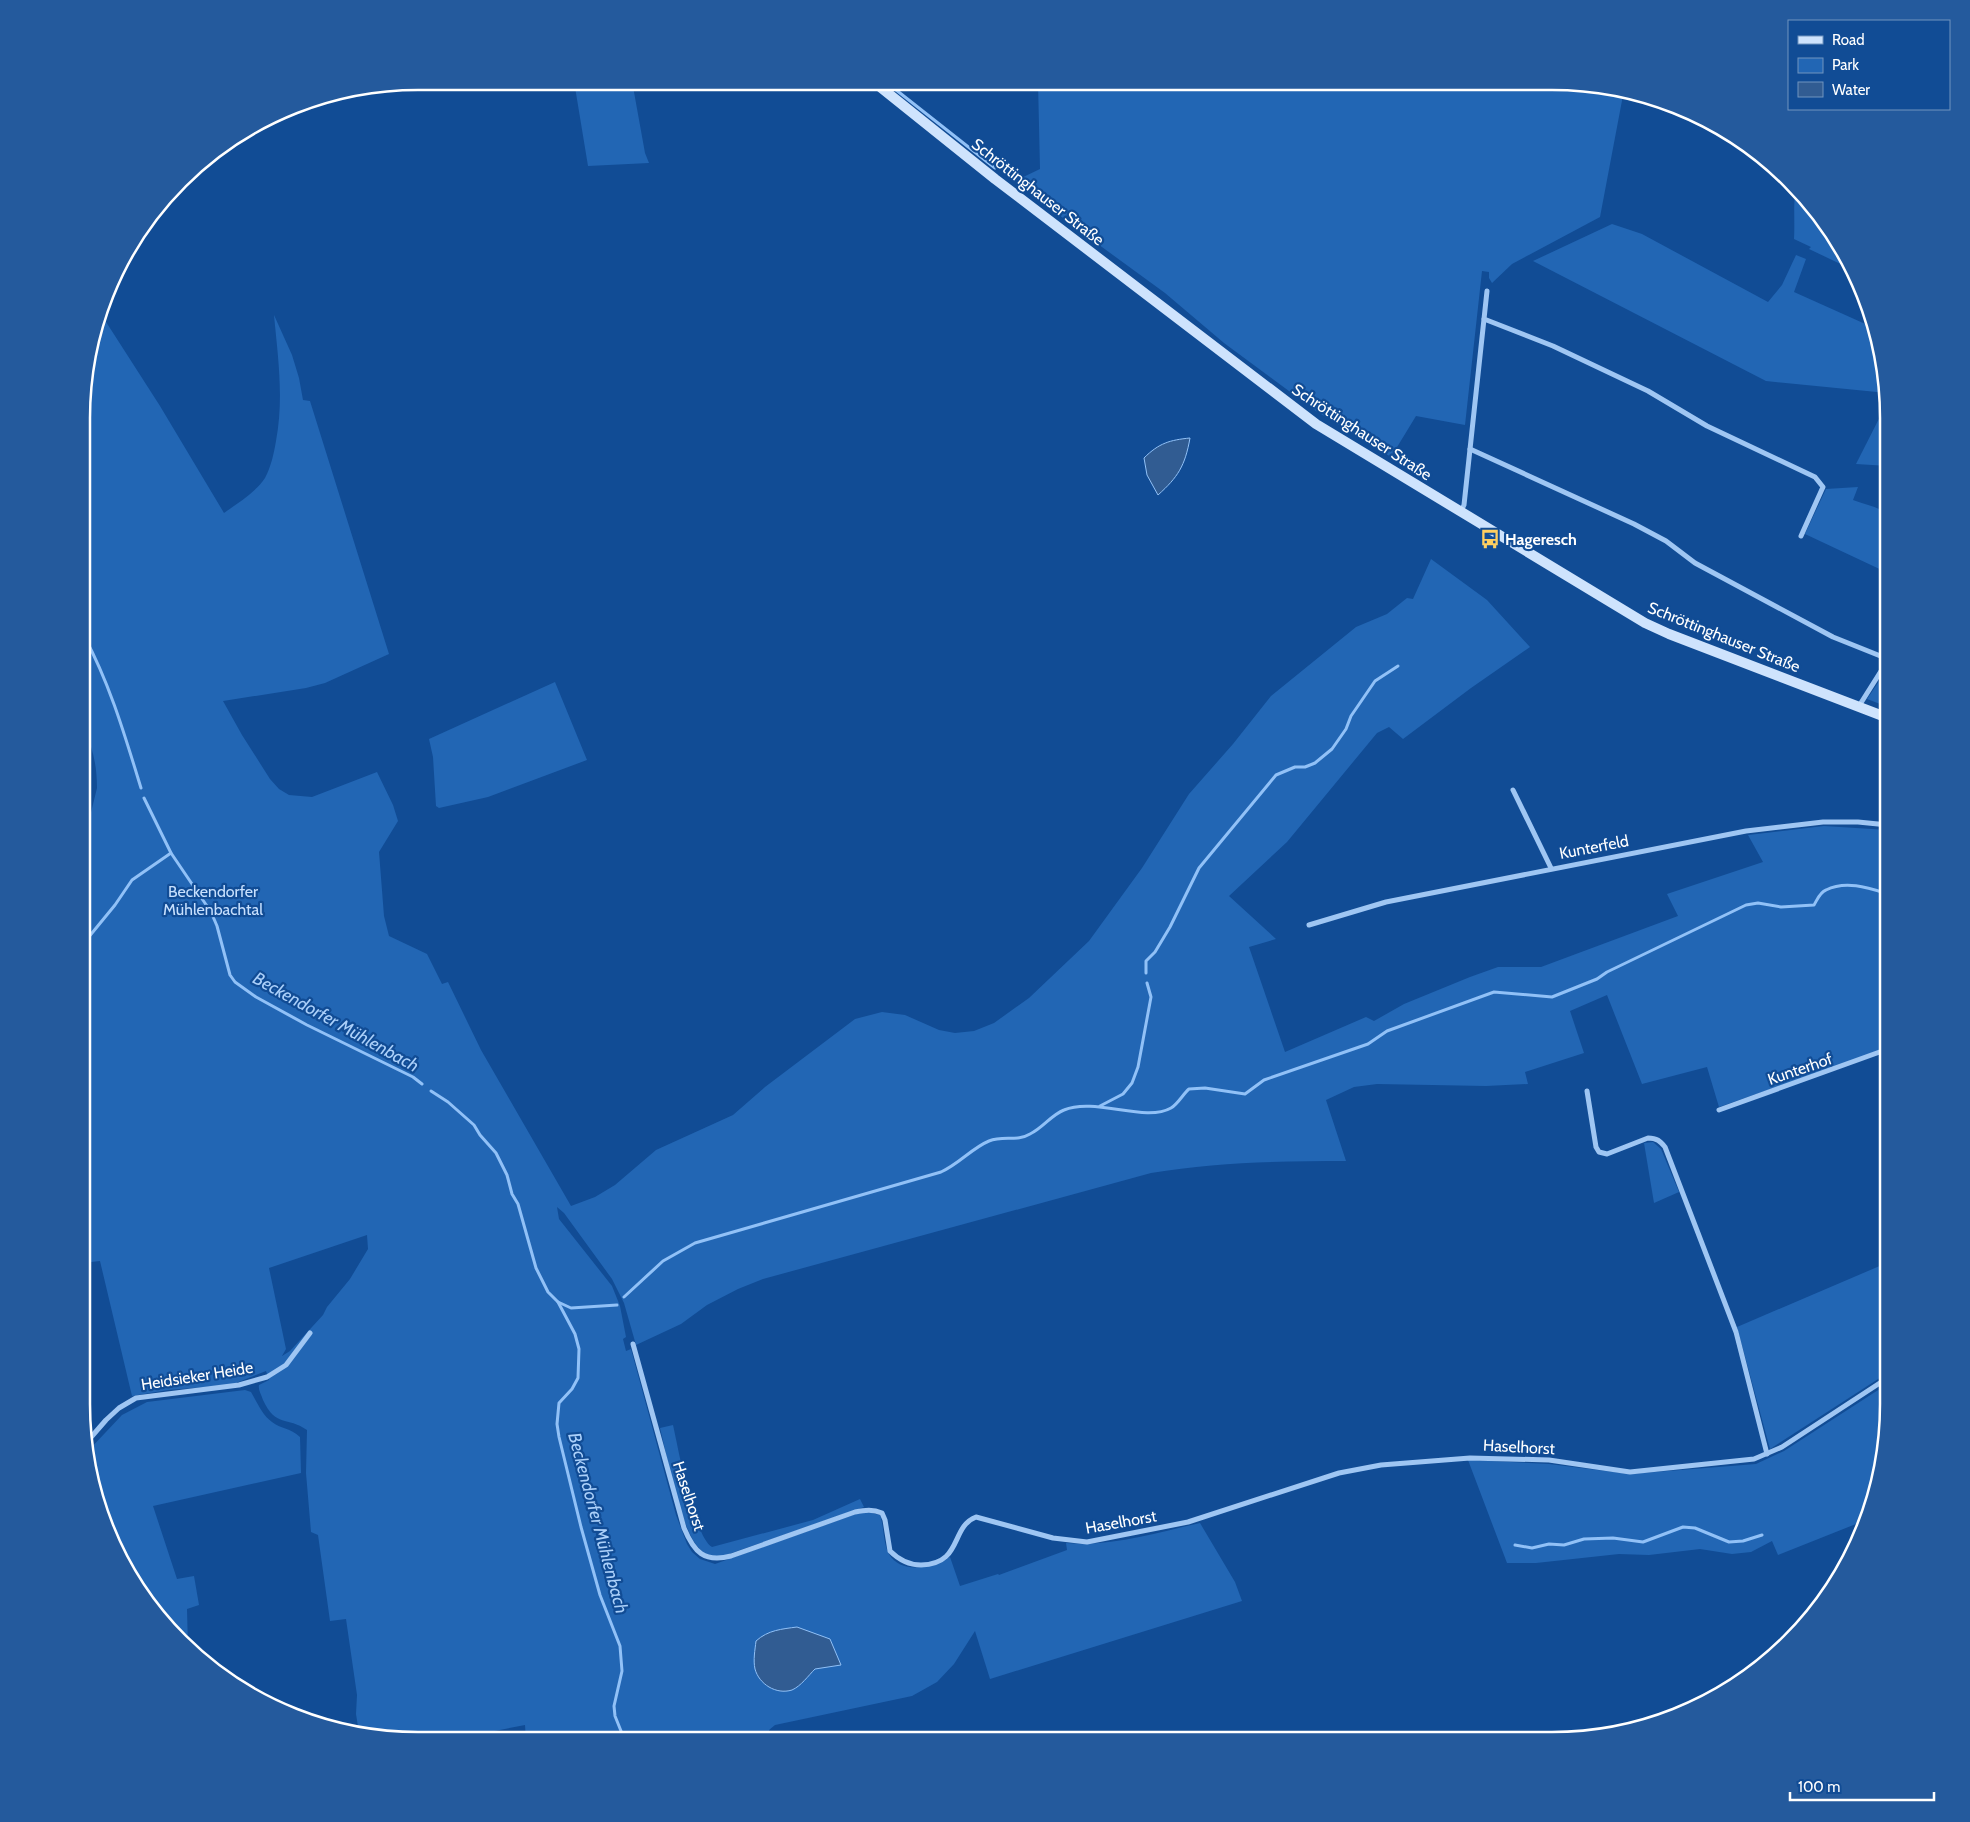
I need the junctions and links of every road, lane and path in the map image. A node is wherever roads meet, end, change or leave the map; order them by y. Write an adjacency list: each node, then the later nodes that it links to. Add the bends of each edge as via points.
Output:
1 (884, 90): 5 (main road, Schröttinghauser Straße, via 1316,424)
2 (1487, 290): 3 (street)
3 (1484, 319): 4 (street); 6 (street, via 1648,390 1706,426 1815,477 1823,487)
4 (1470, 449): 5 (street); 7 (street, via 1634,524 1666,541 1695,563 1828,634)
5 (1461, 512): 9 (main road, Schröttinghauser Straße, via 1645,623)
6 (1801, 536)
7 (1880, 656)
8 (1880, 672): 9 (street)
9 (1859, 707): 10 (main road, Schröttinghauser Straße)
10 (1880, 715)
11 (1513, 790): 13 (street)
12 (1880, 824): 13 (street, Kunterfeld, via 1823,822 1746,831)
13 (1551, 868): 14 (street, Kunterfeld, via 1386,902)
14 (1308, 925)
15 (1880, 1053): 17 (street, Kunterhof)
16 (1587, 1091): 22 (street, via 1599,1152 1607,1154 1648,1138 1660,1141 1665,1147 1736,1332)
17 (1719, 1110)
18 (310, 1333): 21 (street, Heidsieker Heide, via 286,1366 268,1377 239,1385 136,1398 113,1414)
19 (634, 1344): 22 (street, Haselhorst, via 684,1528 698,1552 713,1559 731,1556 866,1510 882,1513 888,1545 896,1557 906,1563 929,1565 947,1557 964,1527 976,1517 1053,1538 1087,1542 1188,1522 1339,1473 1381,1465 1470,1458 1549,1460 1630,1472 1754,1459)
20 (1880, 1383): 22 (street, Haselhorst)
21 (92, 1436)
22 (1768, 1454)

